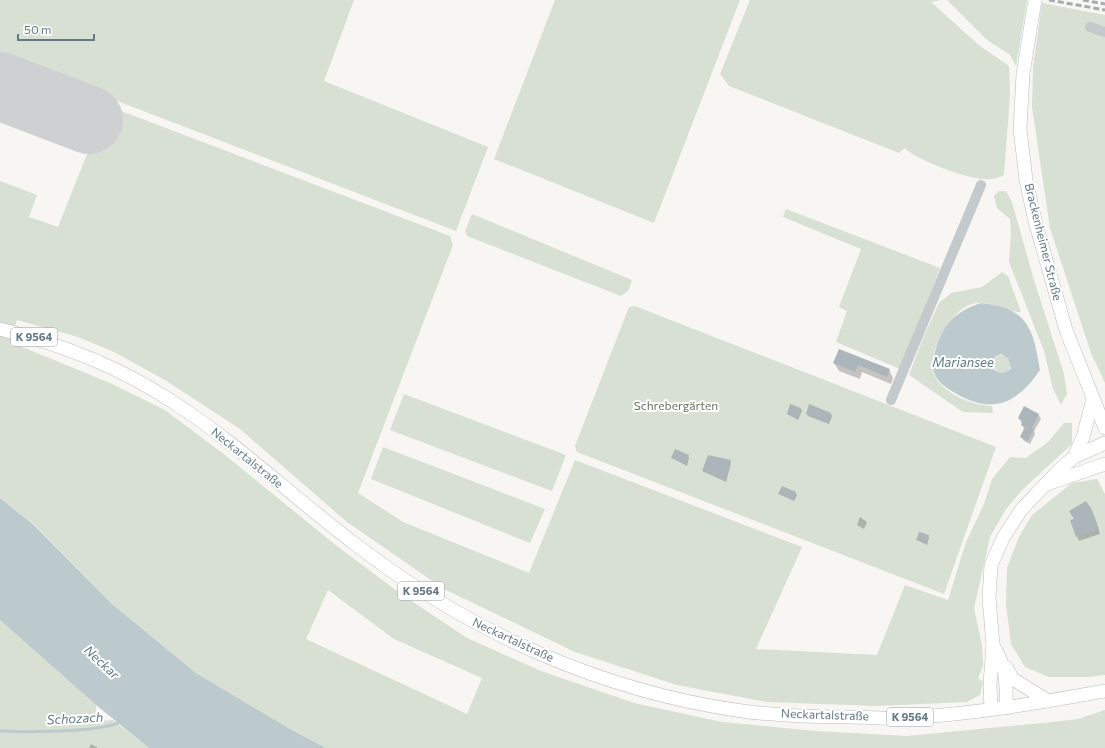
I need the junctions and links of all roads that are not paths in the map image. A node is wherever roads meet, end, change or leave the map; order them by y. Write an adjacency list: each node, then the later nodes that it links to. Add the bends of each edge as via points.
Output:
1 (1035, 0): 6 (main road, Brackenheimer Straße, via 1024,74 1020,129 1026,180 1066,330)
2 (1090, 27): 3 (lane)
3 (1105, 32)
4 (981, 185): 7 (lane)
5 (0, 328): 18 (main road, Neckartalstraße / K 9564, via 43,340 102,363 172,402 232,444 353,543 416,588 491,631 573,668 662,695 744,711 828,717 905,718)
6 (1093, 399): 8 (main road, Brackenheimer Straße); 10 (main road, via 1083,437)
7 (891, 400)
8 (1105, 428)
9 (1105, 443): 10 (main road)
10 (1074, 457): 12 (main road)
11 (1105, 464): 12 (main road)
12 (1045, 485): 13 (main road, via 1029,500 1010,525 991,565 989,598)
13 (993, 644): 14 (main road); 18 (main road)
14 (1001, 658): 16 (main road, via 1013,679); 17 (main road, via 1007,683)
15 (1105, 691): 16 (main road, Neckartalstraße / K 9564)
16 (1048, 701): 17 (main road, Neckartalstraße / K 9564)
17 (1006, 708): 18 (main road, Neckartalstraße / K 9564)
18 (991, 709)

